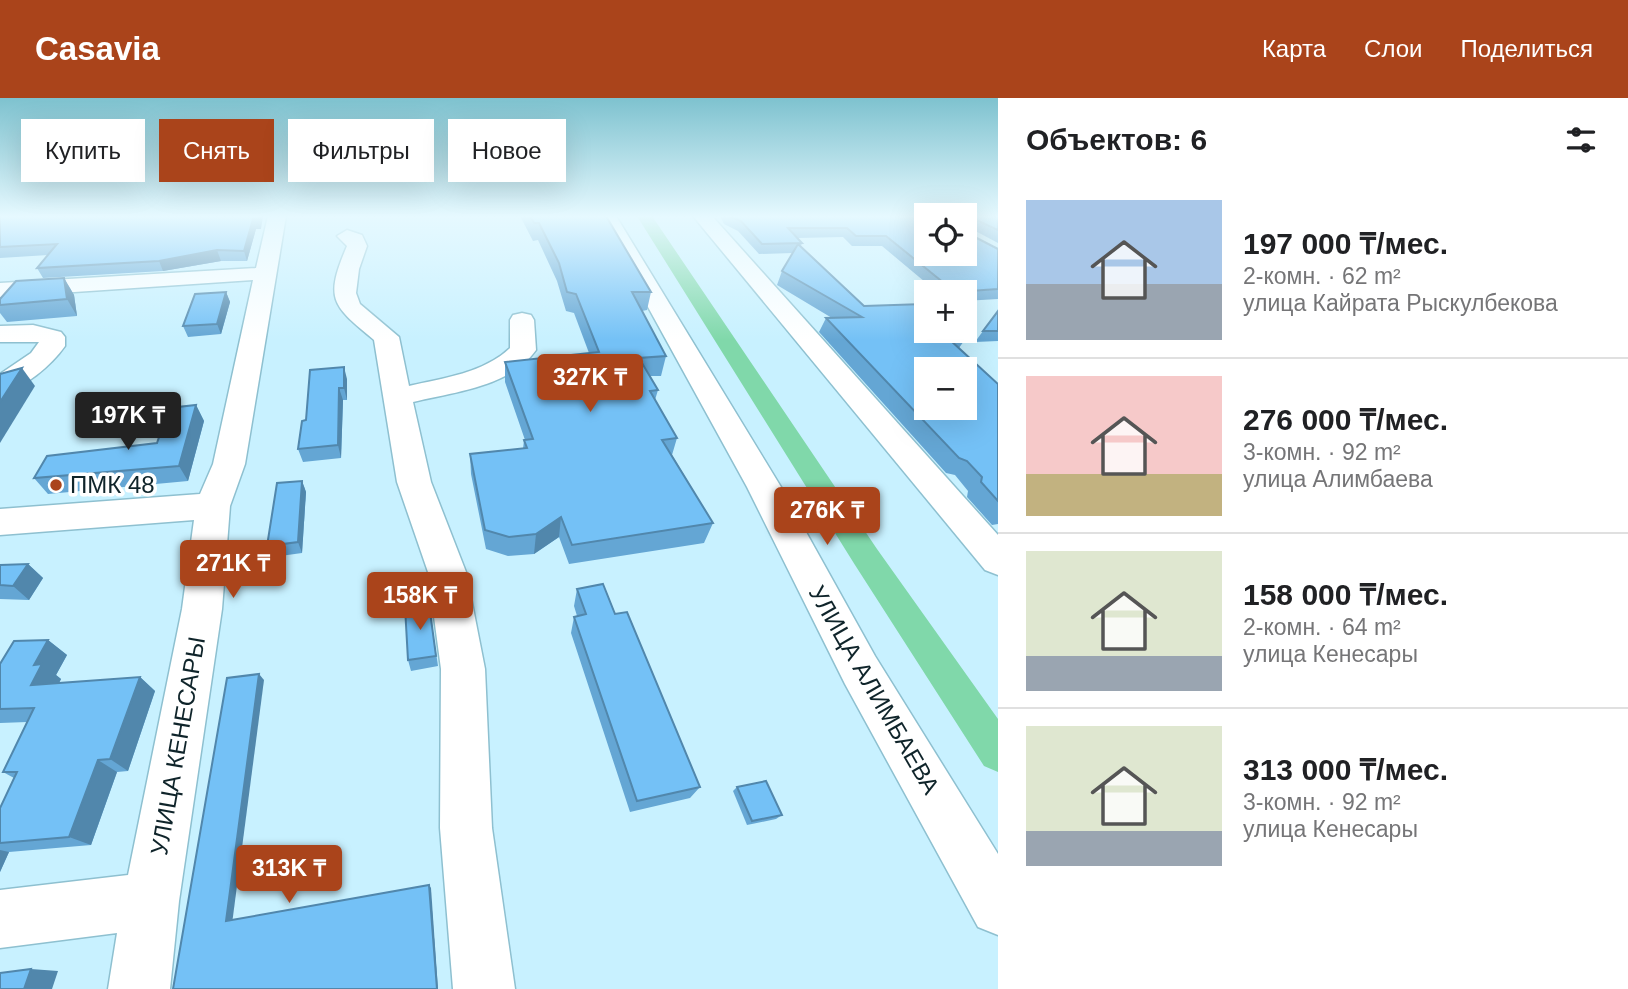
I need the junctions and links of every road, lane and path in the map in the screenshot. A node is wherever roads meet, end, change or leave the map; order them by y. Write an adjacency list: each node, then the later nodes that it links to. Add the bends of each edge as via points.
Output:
1 (268, 258): 5 (street, УЛИЦА КЕНЕСАРЫ)
2 (352, 258): 10 (street, via 345,293 349,307 386,337)
3 (631, 258): 15 (street, УЛИЦА АЛИМБАЕВА, via 765,487 860,670)
4 (738, 258): 13 (street)
5 (265, 275): 6 (street); 11 (street, УЛИЦА КЕНЕСАРЫ, via 229,464)
6 (0, 290)
7 (522, 320): 10 (street, via 523,350 506,368)
8 (0, 334): 9 (street, via 33,332 52,337 52,346)
9 (0, 386)
10 (397, 397): 18 (street, via 414,482 447,572 463,669 466,828)
11 (213, 506): 12 (street); 14 (street, УЛИЦА КЕНЕСАРЫ, via 202,610)
12 (0, 522)
13 (998, 559)
14 (151, 901): 16 (street); 17 (street, УЛИЦА КЕНЕСАРЫ)
15 (998, 907)
16 (0, 919)
17 (139, 989)
18 (484, 989)

